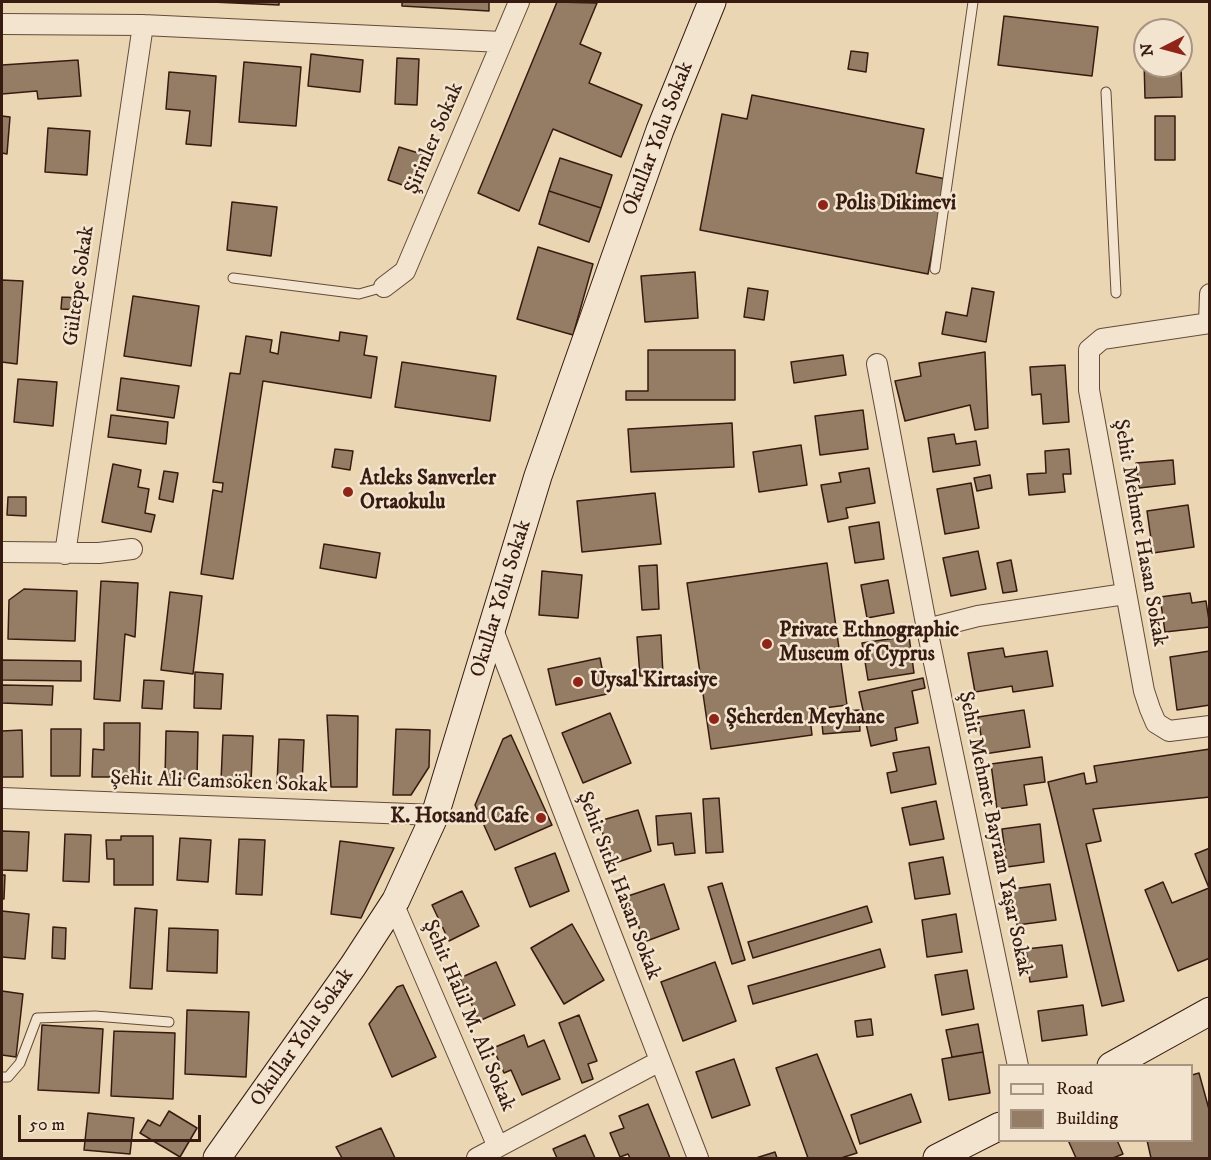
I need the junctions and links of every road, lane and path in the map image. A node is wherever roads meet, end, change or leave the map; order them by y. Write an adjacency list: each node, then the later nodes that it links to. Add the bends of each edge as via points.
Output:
1 (519, 2): 6 (street, Şirinler Sokak)
2 (712, 2): 20 (street, Okullar Yolu Sokak, via 660,130 594,315 538,476)
3 (973, 2): 8 (lane)
4 (2, 24): 5 (street)
5 (143, 25): 6 (street); 17 (street, Gültepe Sokak)
6 (502, 42): 10 (street, Şirinler Sokak, via 405,271)
7 (1106, 92): 11 (lane)
8 (935, 269)
9 (233, 278): 10 (lane, via 359,294)
10 (384, 287)
11 (1116, 293)
12 (1209, 294): 13 (street)
13 (1209, 323): 18 (street, Şehit Mehmet Hasan Sokak, via 1102,339 1089,350 1089,390)
14 (878, 364): 19 (street, Şehit Mehmet Bayram Yaşar Sokak)
15 (132, 549): 17 (street)
16 (2, 552): 17 (street)
17 (65, 554)
18 (1125, 594): 19 (street, via 978,616); 21 (street, Şehit Mehmet Hasan Sokak, via 1144,691 1156,723 1169,731)
19 (927, 629): 28 (street, Şehit Mehmet Bayram Yaşar Sokak)
20 (493, 630): 23 (street, Okullar Yolu Sokak); 27 (street, Şehit Sıtkı Hasan Sokak)
21 (1209, 726)
22 (2, 798): 23 (street, Şehit Ali Camsöken Sokak)
23 (435, 815): 24 (street, Okullar Yolu Sokak)
24 (393, 903): 32 (street, Şehit Halil M. Ali Sokak); 33 (street, Okullar Yolu Sokak)
25 (1209, 1011): 29 (street)
26 (169, 1022): 30 (lane, via 95,1016 37,1018 20,1063 8,1077)
27 (660, 1061): 32 (street); 35 (street, Şehit Sıtkı Hasan Sokak)
28 (1018, 1064)
29 (1113, 1064)
30 (2, 1077)
31 (998, 1127): 36 (street)
32 (498, 1147): 34 (street)
33 (217, 1158)
34 (477, 1158)
35 (698, 1158)
36 (937, 1158)

